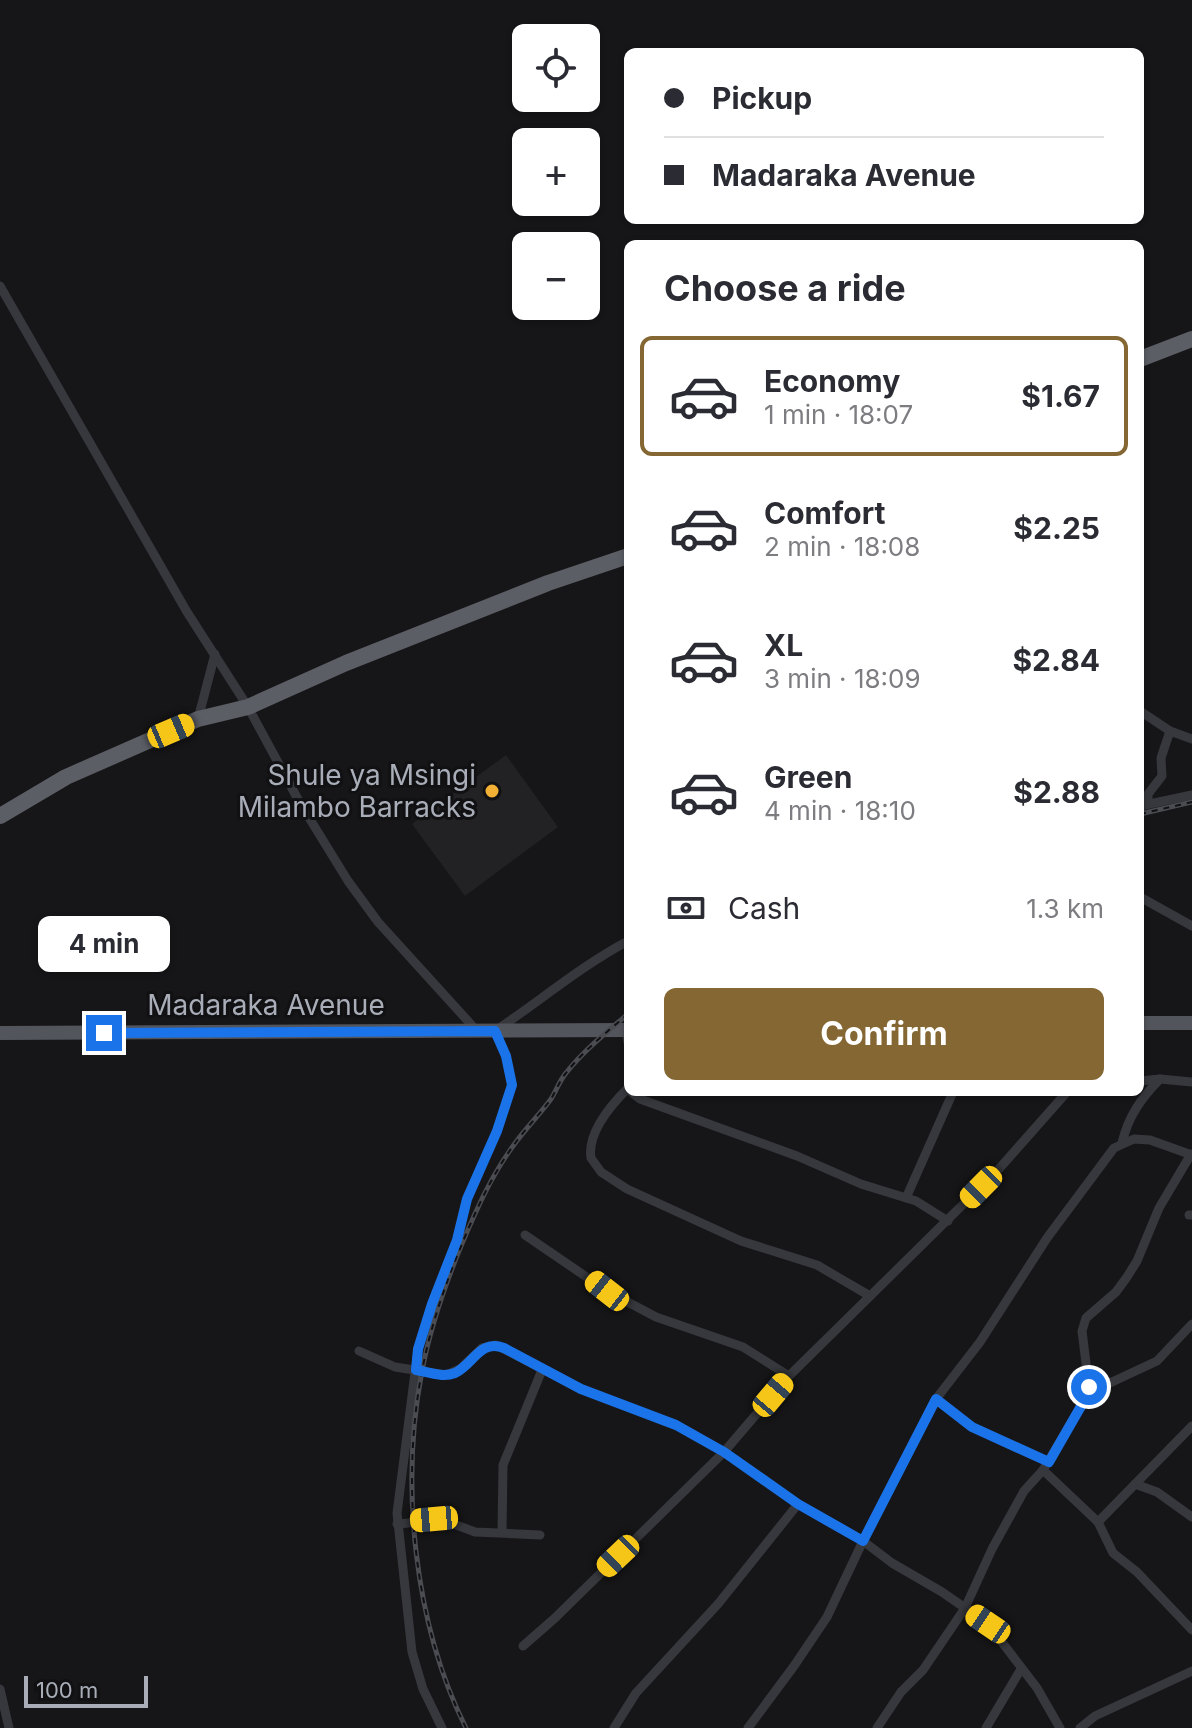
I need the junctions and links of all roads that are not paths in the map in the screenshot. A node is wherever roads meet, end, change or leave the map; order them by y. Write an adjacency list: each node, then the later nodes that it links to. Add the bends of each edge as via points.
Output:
1 (0, 286): 5 (street)
2 (1192, 339): 3 (highway)
3 (1144, 357)
4 (624, 557): 6 (highway, via 346,663)
5 (215, 654): 6 (street); 8 (street)
6 (248, 707): 8 (highway); 19 (street, via 348,881)
7 (1144, 714): 9 (street)
8 (198, 719): 13 (highway, via 66,777)
9 (1170, 731): 10 (street); 12 (street, via 1161,758 1162,776)
10 (1192, 739)
11 (1192, 795): 12 (street)
12 (1144, 805)
13 (0, 816)
14 (1144, 899): 15 (street)
15 (1192, 926)
16 (624, 943): 20 (street)
17 (1144, 1023): 18 (main road)
18 (1192, 1023)
19 (477, 1031): 20 (main road, Madaraka Avenue); 21 (main road, Madaraka Avenue)
20 (495, 1031): 22 (main road, Madaraka Avenue); 38 (street, via 512,1085 467,1199 418,1349)
21 (0, 1033)
22 (624, 1035)
23 (1160, 1079): 24 (street); 25 (street); 30 (street, via 1136,1107)
24 (1144, 1081)
25 (1192, 1082)
26 (624, 1096): 35 (street, via 592,1139 591,1158 601,1172 729,1236 817,1265)
27 (637, 1096): 32 (street)
28 (951, 1096): 32 (street)
29 (1064, 1096): 33 (street)
30 (1122, 1143): 31 (street, via 1150,1140); 42 (street, via 1047,1238)
31 (1191, 1154): 41 (street, via 1127,1277 1086,1318 1082,1331)
32 (906, 1198): 33 (street)
33 (948, 1221): 35 (street)
34 (525, 1235): 40 (street, via 607,1291 656,1317 743,1347)
35 (870, 1296): 40 (street)
36 (1192, 1324): 41 (street, via 1157,1361)
37 (359, 1351): 38 (street, via 387,1365)
38 (416, 1370): 39 (street, via 454,1373 492,1345); 50 (street)
39 (542, 1370): 44 (street, via 676,1425); 51 (street, via 503,1465)
40 (789, 1376): 44 (street)
41 (1089, 1387): 45 (street)
42 (936, 1399): 45 (street, via 972,1427); 53 (street)
43 (1192, 1426): 46 (street)
44 (724, 1452): 47 (street); 56 (street)
45 (1046, 1466): 49 (street); 54 (street, via 1024,1491)
46 (1135, 1484): 48 (street, via 1157,1492); 49 (street)
47 (798, 1504): 53 (street); 62 (street, via 718,1604 636,1693)
48 (1192, 1517)
49 (1098, 1522): 55 (street, via 1113,1553)
50 (397, 1524): 51 (street, via 434,1519 475,1532); 61 (street, via 416,1670)
51 (502, 1532): 52 (street)
52 (540, 1535)
53 (863, 1541): 54 (street); 63 (street, via 827,1617)
54 (965, 1608): 57 (street, via 988,1624); 64 (street)
55 (1192, 1630)
56 (523, 1646)
57 (1021, 1669): 65 (street); 66 (street)
58 (1192, 1671): 67 (street)
59 (0, 1689): 60 (street)
60 (9, 1728)
61 (442, 1728)
62 (614, 1728)
63 (748, 1728)
64 (877, 1728)
65 (986, 1728)
66 (1060, 1728)
67 (1080, 1728)

